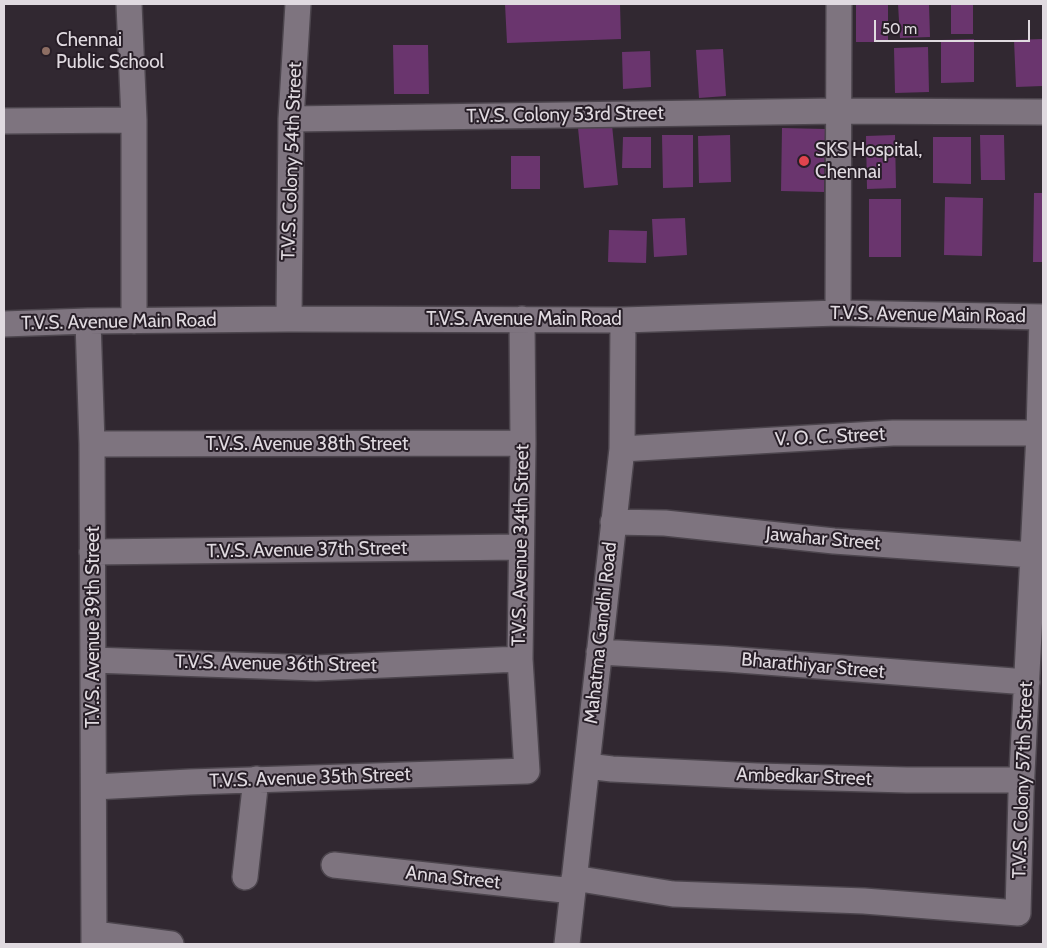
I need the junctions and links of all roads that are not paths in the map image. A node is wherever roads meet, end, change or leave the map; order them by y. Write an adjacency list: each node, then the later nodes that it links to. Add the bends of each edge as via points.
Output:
1 (128, 4): 7 (street)
2 (298, 4): 6 (street, T.V.S. Colony 54th Street)
3 (839, 4): 4 (street)
4 (838, 111): 5 (street, T.V.S. Colony 53rd Street); 6 (street, T.V.S. Colony 53rd Street); 9 (street)
5 (1043, 112)
6 (291, 119): 11 (street, T.V.S. Colony 54th Street)
7 (134, 120): 8 (street); 15 (street)
8 (4, 121)
9 (838, 313): 10 (street, T.V.S. Avenue Main Road); 13 (street, T.V.S. Avenue Main Road)
10 (1042, 317): 17 (street, T.V.S. Colony 57th Street)
11 (288, 319): 12 (street, T.V.S. Avenue Main Road); 15 (street, T.V.S. Avenue Main Road)
12 (522, 319): 13 (street, T.V.S. Avenue Main Road); 18 (street, T.V.S. Avenue 34th Street)
13 (623, 320): 20 (street, Mahatma Gandhi Road)
14 (88, 321): 15 (street, T.V.S. Avenue Main Road); 16 (street, T.V.S. Avenue Main Road); 19 (street, T.V.S. Avenue 39th Street)
15 (134, 321)
16 (4, 324)
17 (1040, 433): 20 (street, V. O. C. Street, via 893,434); 24 (street, T.V.S. Colony 57th Street)
18 (523, 443): 19 (street, T.V.S. Avenue 38th Street); 22 (street, T.V.S. Avenue 34th Street)
19 (92, 444): 23 (street, T.V.S. Avenue 39th Street)
20 (622, 449): 21 (street, Mahatma Gandhi Road)
21 (614, 522): 24 (street, Jawahar Street, via 664,523 834,541); 25 (street, Mahatma Gandhi Road)
22 (521, 547): 23 (street, T.V.S. Avenue 37th Street); 26 (street, T.V.S. Avenue 34th Street)
23 (92, 552): 27 (street, T.V.S. Avenue 39th Street)
24 (1033, 555): 28 (street, T.V.S. Colony 57th Street)
25 (599, 652): 28 (street, Bharathiyar Street); 29 (street, Mahatma Gandhi Road)
26 (520, 659): 27 (street, T.V.S. Avenue 36th Street, via 316,668); 30 (street, T.V.S. Avenue 34th Street)
27 (93, 660): 32 (street, T.V.S. Avenue 39th Street)
28 (1027, 682): 33 (street, T.V.S. Colony 57th Street)
29 (587, 766): 33 (street, Ambedkar Street, via 612,770 908,780); 36 (street, Mahatma Gandhi Road)
30 (527, 770): 31 (street, T.V.S. Avenue 35th Street)
31 (256, 779): 32 (street, T.V.S. Avenue 35th Street); 35 (street)
32 (94, 787): 38 (street, T.V.S. Avenue 39th Street)
33 (1029, 789): 37 (street, T.V.S. Colony 57th Street)
34 (334, 865): 36 (street, Anna Street)
35 (245, 877)
36 (574, 885): 37 (street, Anna Street, via 673,894 864,902); 40 (street, Mahatma Gandhi Road)
37 (1018, 913)
38 (94, 939): 39 (street)
39 (171, 944)
40 (567, 944)

